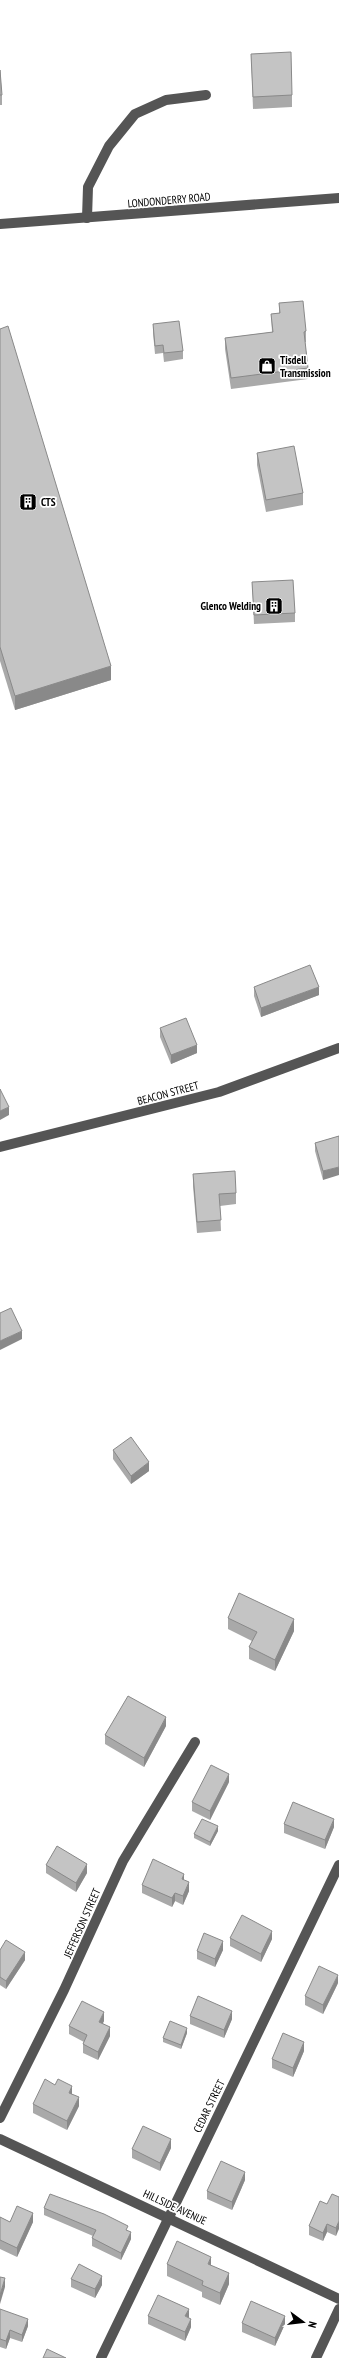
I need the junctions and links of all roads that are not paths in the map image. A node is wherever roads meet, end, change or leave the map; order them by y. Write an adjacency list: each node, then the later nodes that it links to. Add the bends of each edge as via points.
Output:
1 (206, 95): 3 (street, via 166,100 135,114 109,146 88,187)
2 (339, 198): 3 (street, LONDONDERRY ROAD)
3 (87, 218): 4 (street, LONDONDERRY ROAD)
4 (0, 224)
5 (339, 1048): 6 (street, BEACON STREET, via 219,1092)
6 (0, 1147)
7 (194, 1742): 9 (street, JEFFERSON STREET, via 123,1861 64,1990)
8 (339, 1865): 11 (street, CEDAR STREET)
9 (0, 2118)
10 (0, 2139): 11 (street, HILLSIDE AVENUE)
11 (169, 2217): 12 (street, HILLSIDE AVENUE); 14 (street, CEDAR STREET)
12 (339, 2299)
13 (339, 2309): 15 (street)
14 (101, 2358)
15 (316, 2358)

